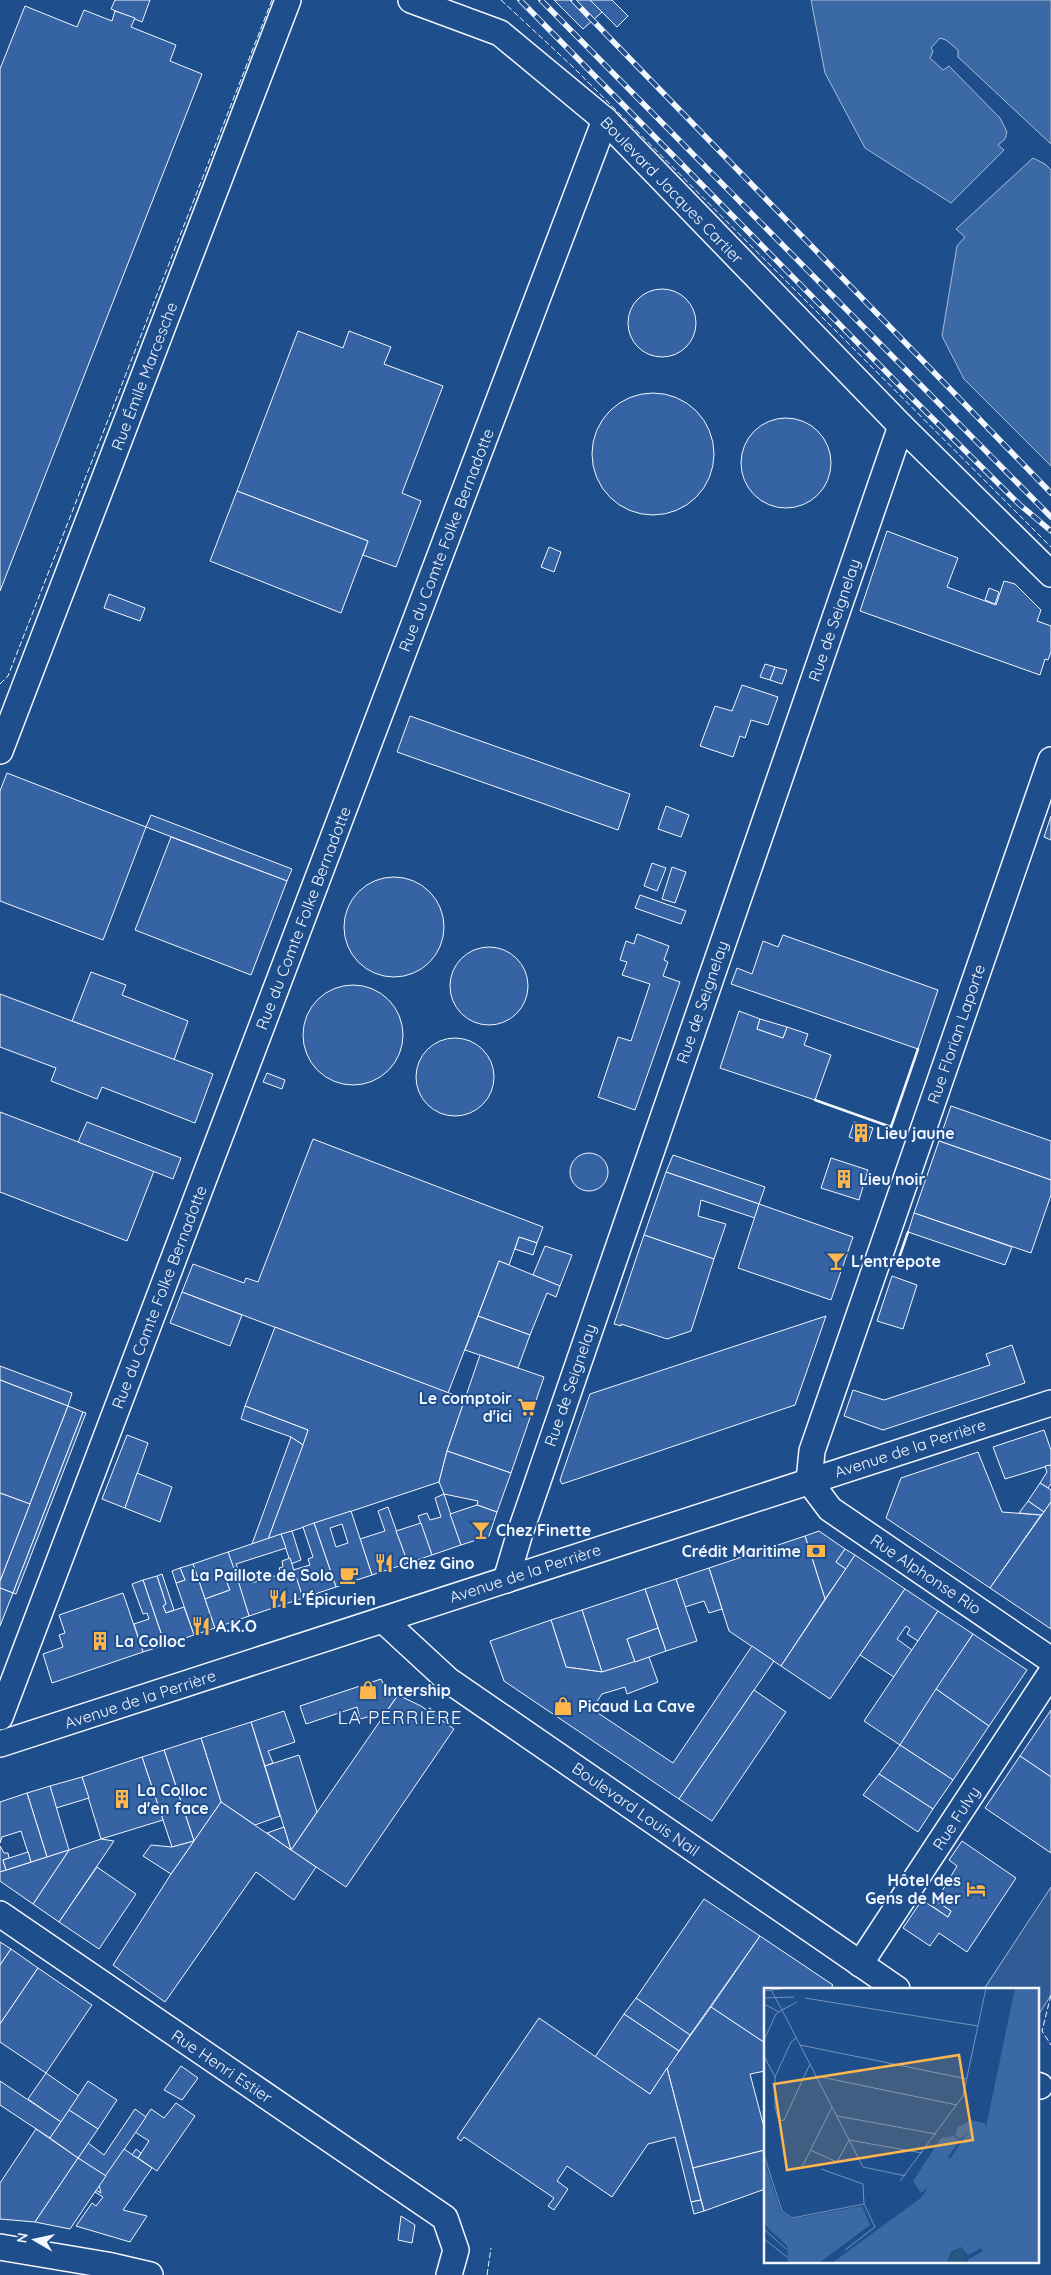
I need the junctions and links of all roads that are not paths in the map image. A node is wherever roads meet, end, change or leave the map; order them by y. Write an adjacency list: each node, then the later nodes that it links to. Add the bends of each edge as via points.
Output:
1 (288, 0): 6 (street, Rue Émile Marcesche)
2 (411, 0): 3 (street, Boulevard Jacques Cartier, via 500,33)
3 (605, 120): 4 (street, Boulevard Jacques Cartier); 14 (street, Rue du Comte Folke Bernadotte)
4 (901, 426): 5 (street, Boulevard Jacques Cartier); 10 (street, Rue de Seignelay)
5 (1051, 574)
6 (0, 751)
7 (1051, 760): 9 (street, Rue Florian Laporte, via 812,1451)
8 (1051, 1403): 9 (street, Avenue de la Perrière)
9 (809, 1481): 10 (street, Avenue de la Perrière); 12 (street, Rue Alphonse Rio, via 830,1509)
10 (506, 1580): 11 (street, Avenue de la Perrière)
11 (383, 1620): 15 (street, Avenue de la Perrière); 17 (street, Boulevard Louis Nail, via 448,1680)
12 (1051, 1660)
13 (1051, 1673): 17 (street, Rue Fulvy)
14 (0, 1717)
15 (0, 1744)
16 (0, 1914): 21 (street, Rue Henri Estier, via 445,2218 456,2250)
17 (860, 1964): 18 (street, Boulevard Louis Nail)
18 (896, 1988)
19 (0, 2247): 20 (street)
20 (150, 2275)
21 (449, 2275)

